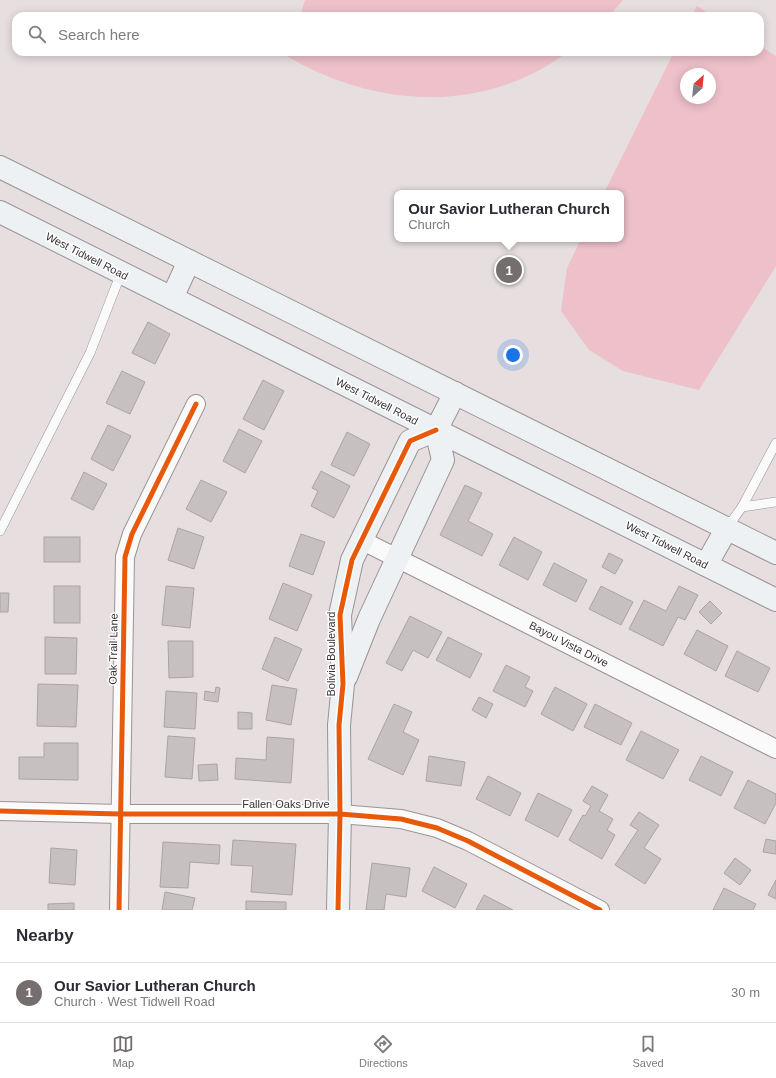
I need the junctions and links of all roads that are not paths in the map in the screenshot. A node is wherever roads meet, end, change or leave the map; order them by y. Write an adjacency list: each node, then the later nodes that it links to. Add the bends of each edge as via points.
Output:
1 (0, 167): 3 (main road)
2 (0, 212): 4 (main road, West Tidwell Road)
3 (189, 261): 5 (main road); 6 (main road)
4 (121, 273): 5 (main road, West Tidwell Road); 13 (lane, via 90,353)
5 (172, 298): 8 (main road, West Tidwell Road)
6 (456, 393): 8 (main road); 12 (main road)
7 (196, 404): 22 (street, Oak Trail Lane, via 132,534 125,557)
8 (436, 430): 14 (main road, Bolivia Boulevard, via 410,441); 16 (main road, Bolivia Boulevard, via 443,460); 17 (main road, West Tidwell Road)
9 (776, 443): 11 (lane)
10 (776, 502): 11 (lane)
11 (742, 507): 12 (lane)
12 (727, 528): 15 (main road); 17 (main road)
13 (0, 531)
14 (362, 540): 16 (street, Bayou Vista Drive); 19 (main road, Bolivia Boulevard, via 352,560 340,615)
15 (776, 553)
16 (397, 558): 19 (main road, Bolivia Boulevard); 20 (street, Bayou Vista Drive)
17 (706, 565): 18 (main road, West Tidwell Road)
18 (776, 600)
19 (343, 684): 23 (main road, Bolivia Boulevard, via 339,725)
20 (776, 749)
21 (0, 810): 22 (street, Fallen Oaks Drive)
22 (120, 814): 23 (street, Fallen Oaks Drive); 24 (street, Oak Trail Lane)
23 (340, 814): 25 (main road, Bolivia Boulevard); 26 (street, Fallen Oaks Drive, via 401,819 437,828 468,841)
24 (119, 910)
25 (338, 910)
26 (600, 910)

